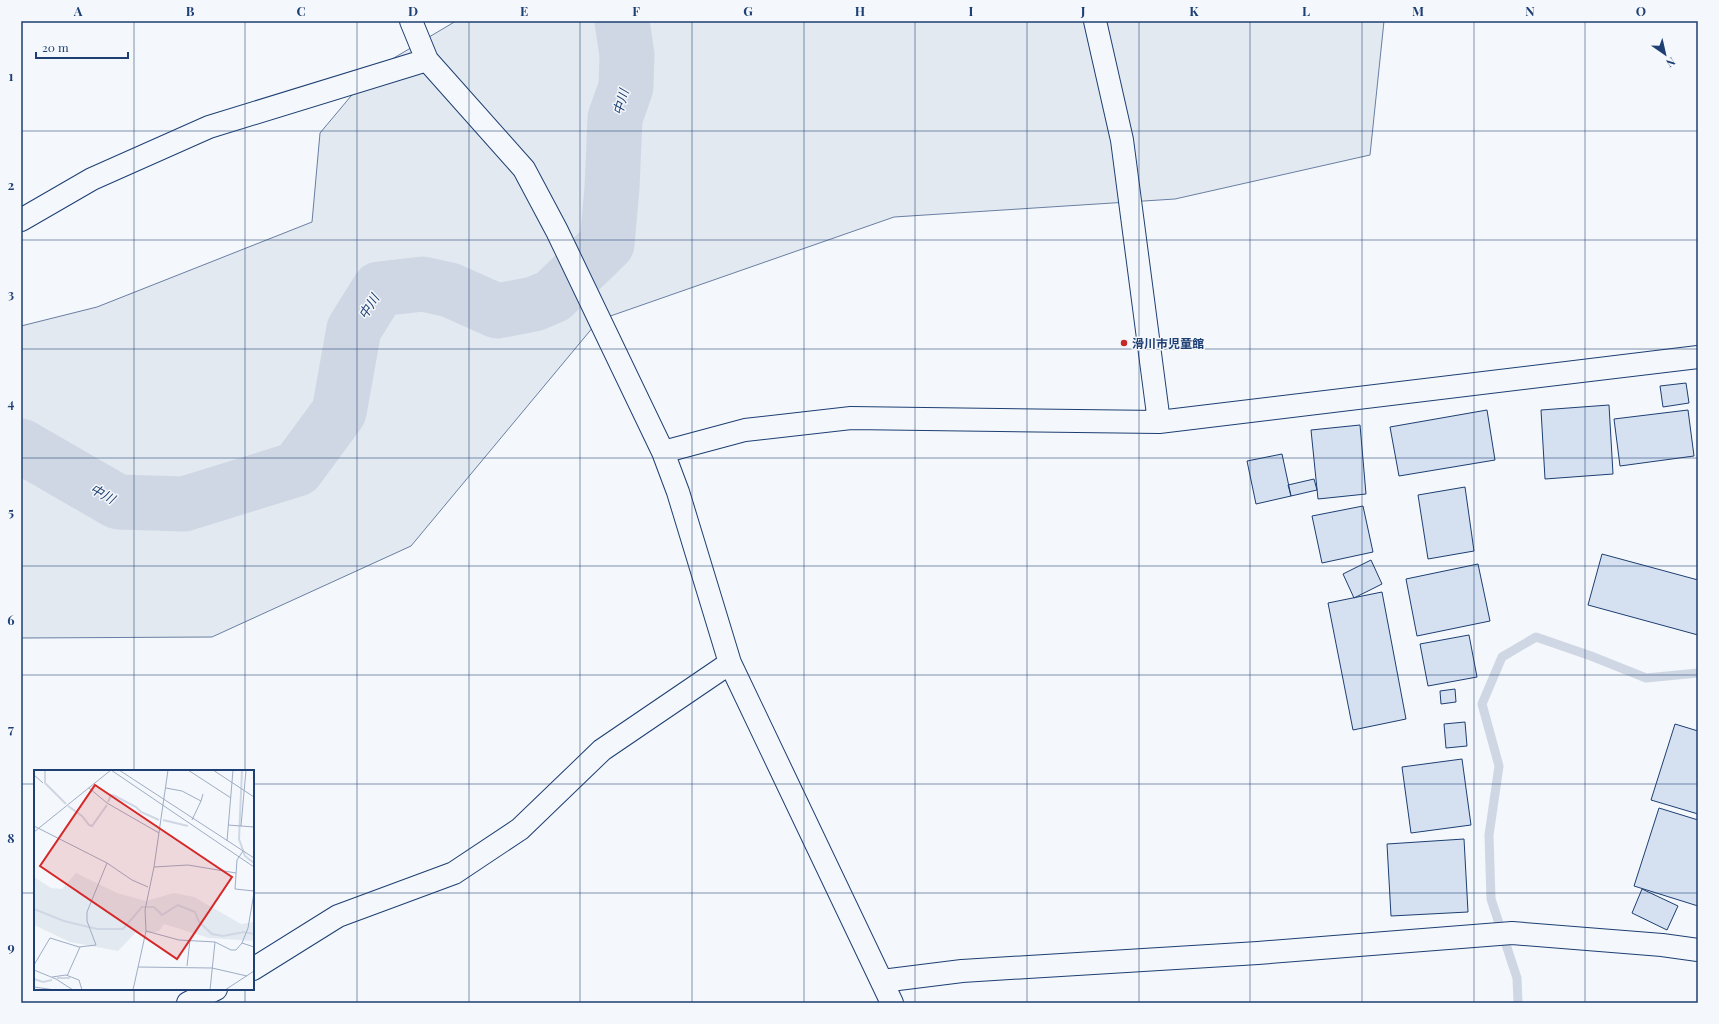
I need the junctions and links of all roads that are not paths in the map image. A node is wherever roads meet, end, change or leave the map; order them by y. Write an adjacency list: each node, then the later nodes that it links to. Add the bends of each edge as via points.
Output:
1 (411, 21): 3 (street)
2 (1095, 21): 6 (street, via 1122,140)
3 (427, 60): 4 (street, via 209,127 92,179); 7 (street, via 524,169 557,231)
4 (21, 220)
5 (1698, 357): 6 (street)
6 (1159, 422): 7 (street, via 851,418 744,430)
7 (663, 452): 8 (street, via 678,492)
8 (730, 663): 10 (street, via 602,750 520,829 454,873 338,916); 11 (street)
9 (1698, 950): 11 (street, via 1512,933 1258,953 962,971)
10 (254, 968)
11 (882, 981): 14 (street)
12 (214, 990): 13 (street)
13 (188, 1003)
14 (892, 1003)

